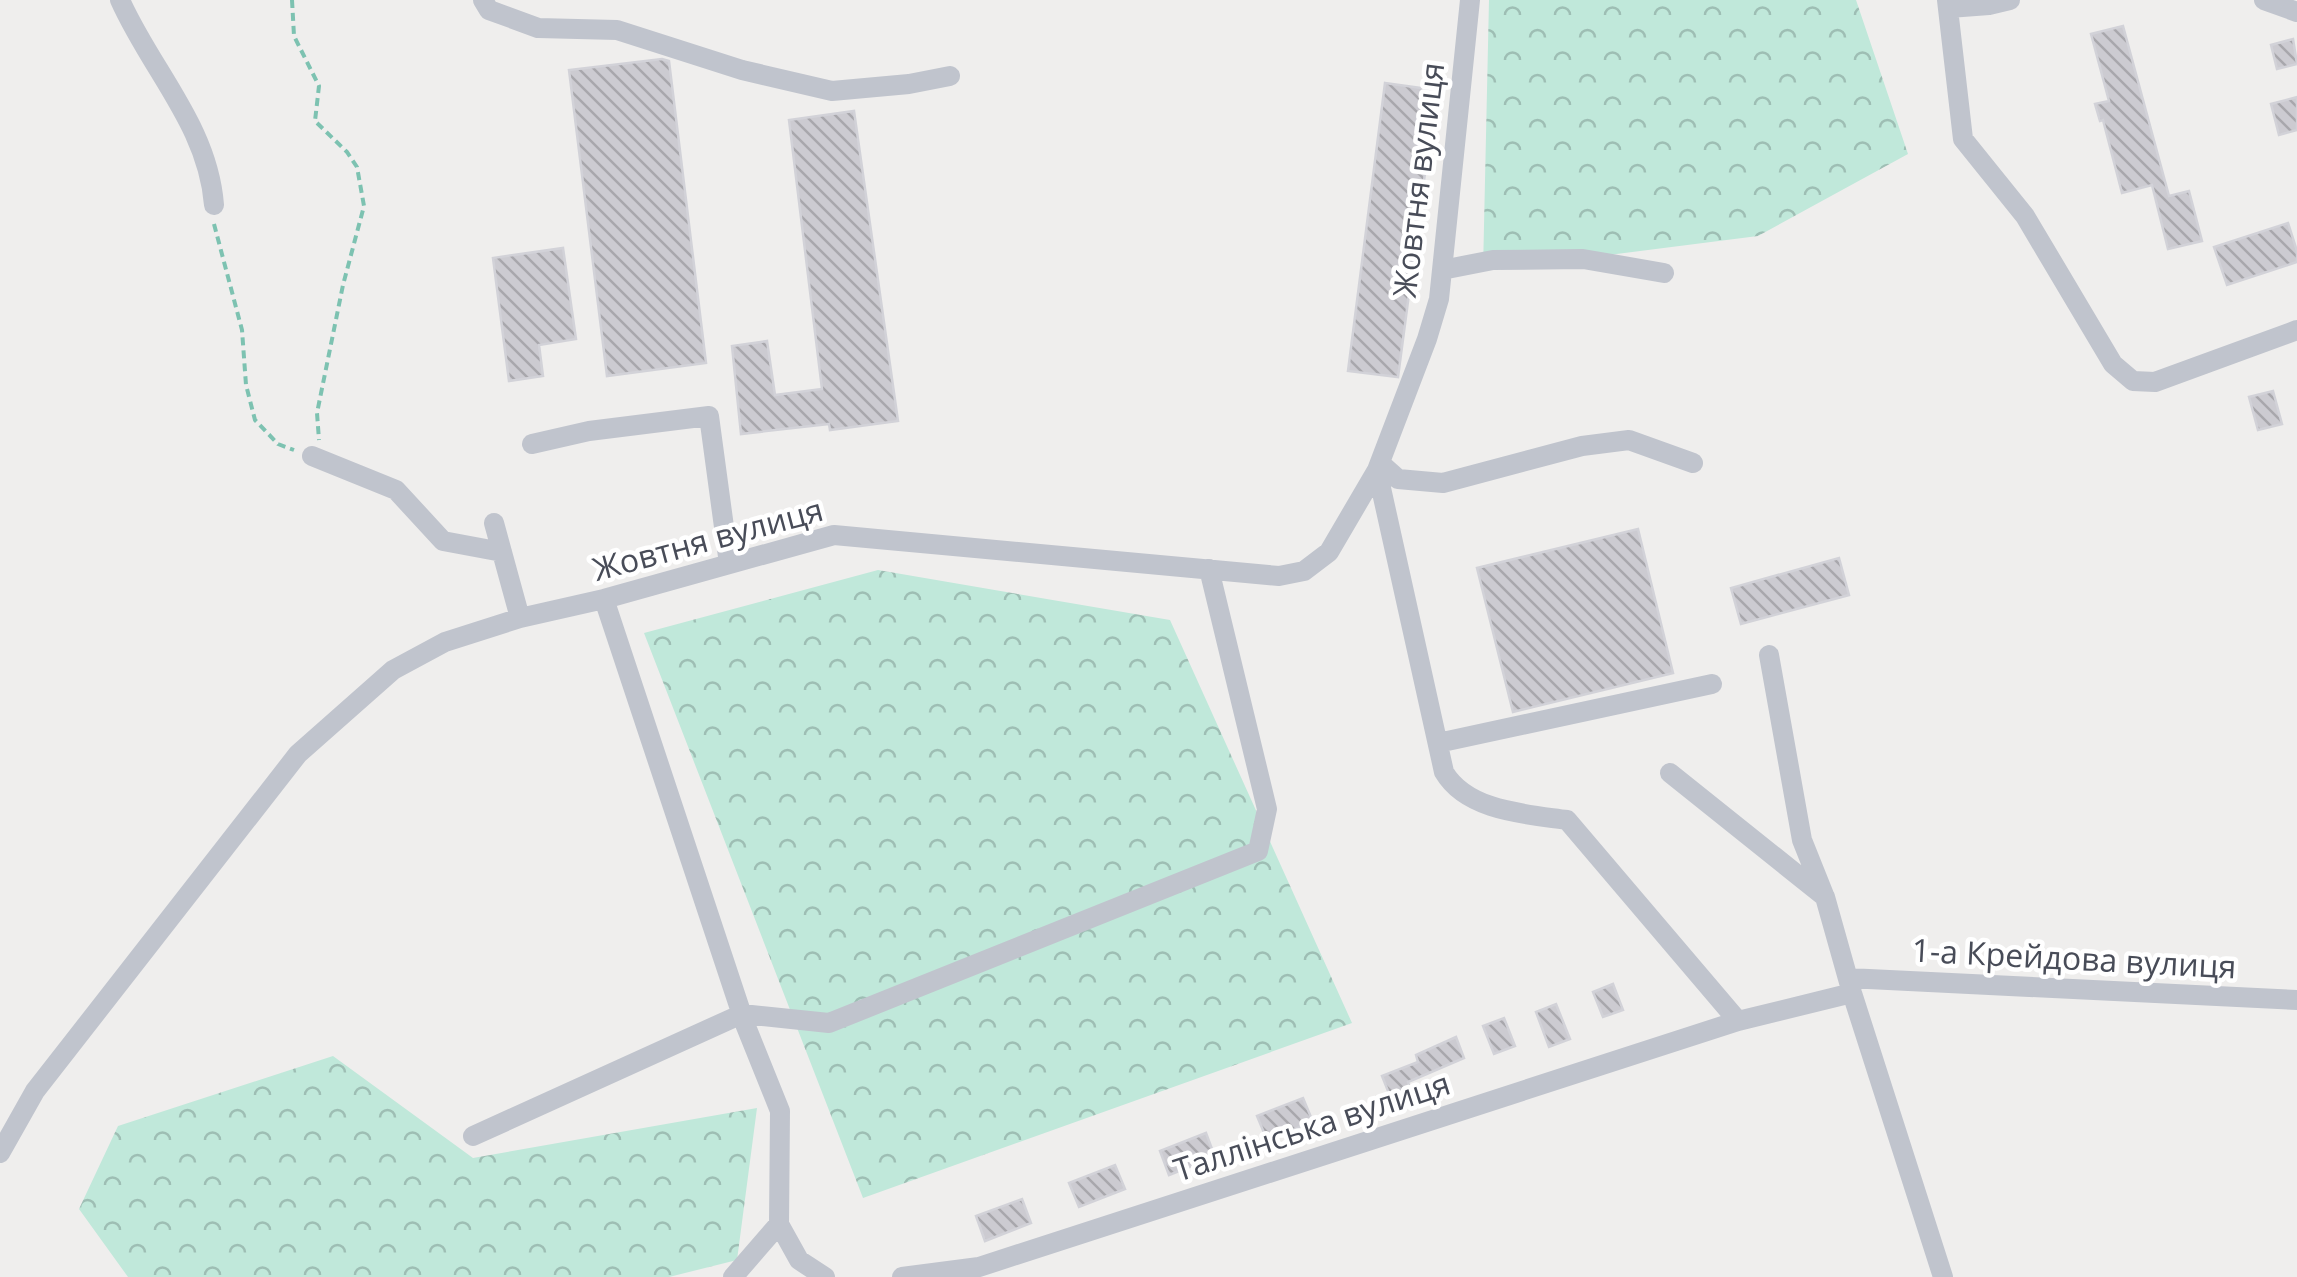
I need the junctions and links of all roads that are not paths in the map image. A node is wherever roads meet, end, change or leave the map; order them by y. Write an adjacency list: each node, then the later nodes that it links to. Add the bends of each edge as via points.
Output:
1 (120, 0): 9 (street, via 201,143)
2 (483, 0): 8 (street, via 490,10 538,28 617,30 832,91)
3 (1470, 0): 10 (street, Жовтня вулиця)
4 (2010, 0): 6 (street)
5 (2264, 0): 7 (street)
6 (1948, 4): 12 (street, via 1962,139 2025,216 2113,364 2133,381 2155,382)
7 (2297, 12)
8 (950, 76)
9 (214, 205)
10 (1442, 270): 11 (street, via 1493,260 1582,258); 16 (street, Жовтня вулиця, via 1427,339)
11 (1664, 273)
12 (2297, 330)
13 (532, 444): 19 (street, via 709,416)
14 (312, 456): 18 (street, via 396,490 443,541)
15 (1693, 463): 16 (street, via 1629,440 1442,484 1398,479)
16 (1379, 466): 20 (street, Жовтня вулиця, via 1329,552 1304,570 1279,576); 25 (street)
17 (494, 523): 18 (street)
18 (502, 552): 22 (street)
19 (729, 564): 20 (street, Жовтня вулиця, via 834,535 860,535); 21 (street, Жовтня вулиця)
20 (1209, 569): 30 (street, via 1267,809 1258,851 829,1024)
21 (604, 598): 22 (street, Жовтня вулиця); 30 (street)
22 (520, 618): 33 (street, Жовтня вулиця, via 444,642 393,670 298,754 35,1092)
23 (1769, 655): 27 (street, via 1802,840)
24 (1712, 684): 25 (street)
25 (1438, 744): 31 (street, via 1454,788 1509,812 1566,820)
26 (1670, 773): 27 (street)
27 (1825, 897): 28 (street)
28 (1850, 985): 29 (street, 1-а Крейдова вулиця); 31 (street, Таллінська вулиця); 38 (street)
29 (2297, 1000)
30 (742, 1014): 32 (street); 34 (street, via 780,1110)
31 (1738, 1021): 37 (street, Таллінська вулиця, via 978,1267)
32 (473, 1136)
33 (0, 1153)
34 (780, 1224): 35 (street); 36 (street, via 799,1260)
35 (733, 1277)
36 (825, 1277)
37 (902, 1277)
38 (1943, 1277)

